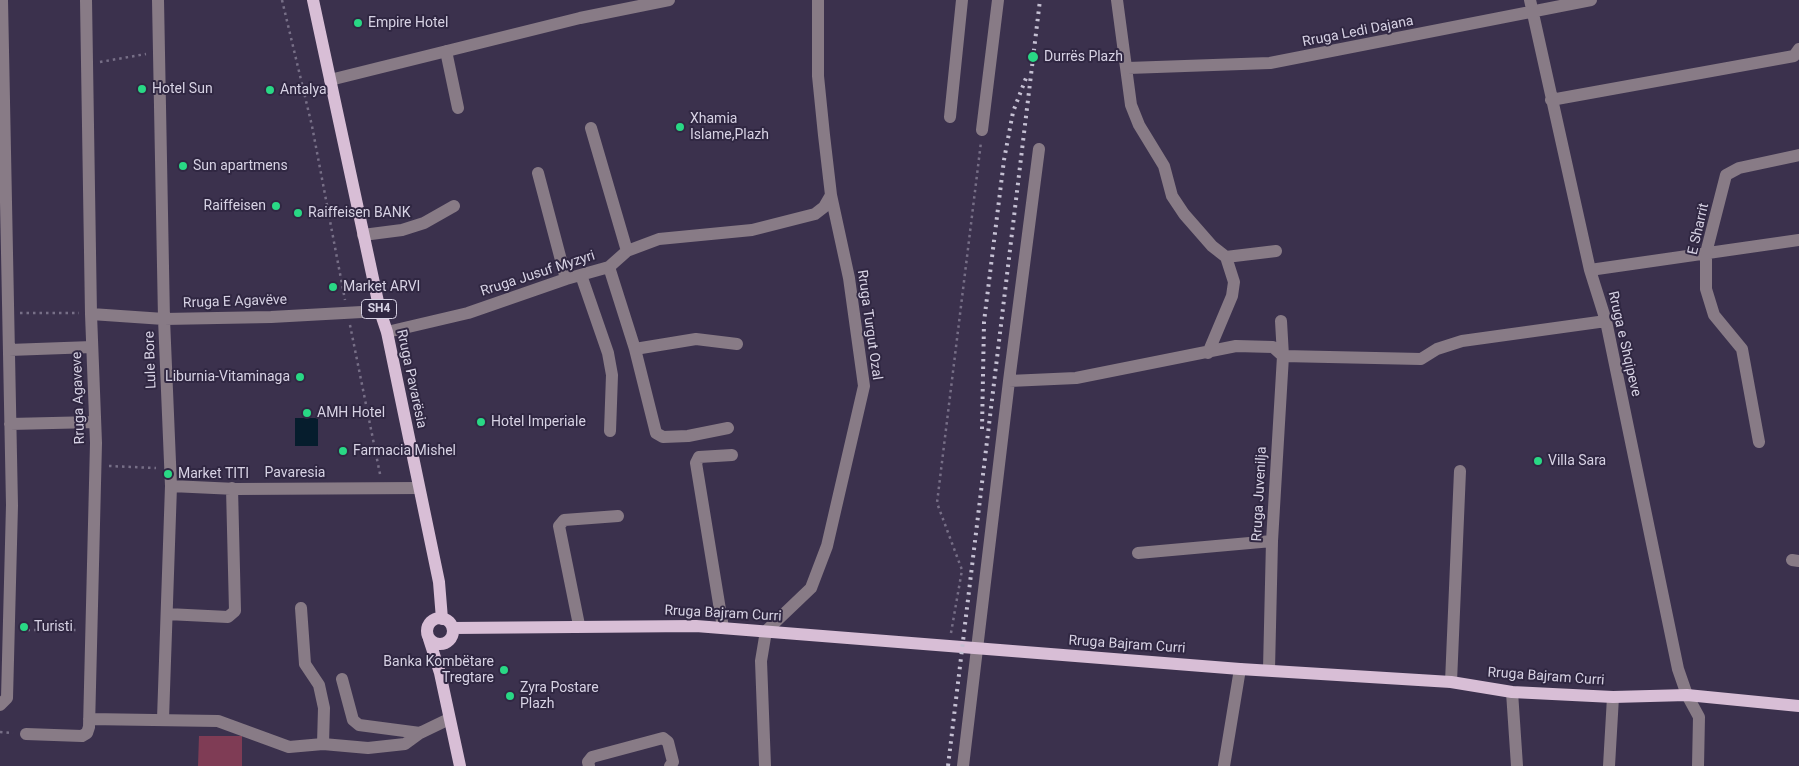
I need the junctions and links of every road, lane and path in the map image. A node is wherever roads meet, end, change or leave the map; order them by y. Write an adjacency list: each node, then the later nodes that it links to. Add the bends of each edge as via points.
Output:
1 (2, 0): 42 (street)
2 (86, 0): 17 (street, Rruga Agaveve)
3 (158, 0): 15 (street, Lule Bore)
4 (282, 0): 41 (path, via 312,126)
5 (313, 0): 19 (main road, Rruga Pavarësia / SH4)
6 (669, 0): 14 (street)
7 (818, 0): 28 (street, Rruga Turgut Ozal, via 818,76)
8 (962, 0): 22 (street)
9 (998, 0): 24 (street)
10 (1117, 0): 18 (street)
11 (1530, 0): 13 (street, Rruga e Shqipeve)
12 (1591, 0): 13 (street, Rruga Ledi Dajana)
13 (1533, 13): 18 (street, Rruga Ledi Dajana, via 1270,63); 20 (street, Rruga e Shqipeve)
14 (446, 51): 19 (street); 21 (street)
15 (160, 52): 17 (path); 44 (street, Lule Bore)
16 (1796, 52): 20 (street)
17 (89, 63): 43 (street, Rruga Agaveve)
18 (1128, 68): 35 (street, via 1131,105 1164,166 1172,196 1212,246)
19 (330, 80): 30 (main road, Rruga Pavarësia / SH4)
20 (1551, 100): 37 (street, Rruga e Shqipeve)
21 (458, 108)
22 (950, 117)
23 (592, 128): 33 (street)
24 (982, 130): 82 (path, via 937,503 962,570)
25 (1039, 149): 54 (street)
26 (1799, 155): 34 (street, E Sharrit, via 1739,168 1726,176)
27 (538, 173): 39 (street)
28 (831, 195): 33 (street, Rruga Jusuf Myzyri, via 815,214 774,226 659,239); 79 (street, Rruga Turgut Ozal, via 849,278 864,386 826,546 811,588)
29 (454, 206): 30 (street, via 424,223 402,230)
30 (363, 235): 40 (main road, Rruga Pavarësia / SH4)
31 (1799, 240): 34 (street)
32 (1276, 250): 35 (street)
33 (627, 251): 36 (street, Rruga Jusuf Myzyri)
34 (1706, 253): 37 (street); 59 (street, E Sharrit, via 1706,289 1714,315 1742,349)
35 (1226, 257): 52 (street, via 1234,282 1232,296)
36 (610, 267): 38 (street, Rruga Jusuf Myzyri); 51 (street)
37 (1590, 270): 46 (street, Rruga e Shqipeve)
38 (581, 275): 39 (street, Rruga Jusuf Myzyri); 58 (street, via 608,353 612,375)
39 (566, 279): 47 (street, Rruga Jusuf Myzyri, via 468,313)
40 (380, 311): 41 (street, Rruga E Agavëve); 47 (main road, Rruga Pavarësia / SH4)
41 (348, 312): 44 (street, Rruga E Agavëve); 66 (path)
42 (8, 313): 43 (path); 50 (street)
43 (91, 314): 44 (street, Rruga E Agavëve); 49 (street, Rruga Agaveve)
44 (164, 319): 62 (street, Lule Bore)
45 (1281, 321): 53 (street, Rruga Juvenilja)
46 (1606, 321): 53 (street, via 1462,340 1421,359); 90 (street, Rruga e Shqipeve, via 1678,669)
47 (387, 332): 67 (main road, Rruga Pavarësia / SH4)
48 (737, 344): 51 (street, via 696,339)
49 (92, 347): 50 (street); 55 (street, Rruga Agaveve)
50 (9, 350): 56 (street)
51 (635, 350): 57 (street, via 658,436 688,436)
52 (1208, 353): 53 (street, via 1236,346 1273,347); 54 (street, via 1076,378)
53 (1283, 356): 69 (street, Rruga Juvenilja)
54 (1009, 381): 83 (street)
55 (95, 422): 56 (street); 61 (street, Rruga Agaveve)
56 (10, 424): 77 (street, via 12,505)
57 (728, 428)
58 (610, 430)
59 (1759, 442)
60 (732, 455): 76 (street, via 699,457 696,463)
61 (95, 465): 62 (path); 78 (street, Rruga Agaveve)
62 (171, 469): 64 (street, Lule Bore)
63 (1460, 471): 88 (street)
64 (171, 486): 65 (street, Pavaresia); 72 (street, Lule Bore)
65 (232, 488): 66 (street, Pavaresia); 72 (street, via 235,611 228,617)
66 (383, 488): 67 (street, Pavaresia)
67 (418, 488): 73 (main road, Rruga Pavarësia / SH4, via 439,582)
68 (618, 516): 74 (street, via 564,520 559,526)
69 (1272, 541): 70 (street); 85 (street, Rruga Juvenilja)
70 (1138, 554)
71 (300, 608): 99 (street, via 305,664 319,685 324,708)
72 (167, 614): 94 (street, Lule Bore)
73 (442, 618): 75 (main road); 80 (main road, via 429,624)
74 (579, 625): 75 (main road, Rruga Bajram Curri); 76 (main road, Rruga Bajram Curri)
75 (453, 628): 81 (main road)
76 (723, 628): 79 (main road, Rruga Bajram Curri)
77 (8, 630): 78 (path); 92 (street, via 7,698)
78 (92, 630): 96 (street, Rruga Agaveve)
79 (766, 631): 82 (main road, Rruga Bajram Curri); 103 (street, via 761,661)
80 (429, 638): 81 (main road, via 438,644); 86 (main road)
81 (448, 642): 86 (main road)
82 (949, 646): 83 (main road, Rruga Bajram Curri)
83 (978, 648): 84 (main road, Rruga Bajram Curri); 104 (street)
84 (1240, 669): 85 (main road, Rruga Bajram Curri); 105 (street)
85 (1269, 670): 88 (main road, Rruga Bajram Curri)
86 (440, 673): 95 (main road)
87 (342, 678): 97 (street, via 353,720 359,725)
88 (1452, 682): 89 (main road, Rruga Bajram Curri)
89 (1512, 692): 91 (main road, Rruga Bajram Curri); 106 (street)
90 (1687, 695): 91 (main road, Rruga Bajram Curri); 93 (main road, Rruga Bajram Curri); 108 (street, Rruga e Shqipeve, via 1698,717)
91 (1613, 696): 107 (street)
92 (0, 705)
93 (1799, 706)
94 (162, 719): 96 (street); 99 (street, via 218,721 290,746)
95 (449, 719): 97 (street); 100 (main road)
96 (89, 723): 98 (street, via 87,733 82,736)
97 (420, 733): 99 (street, via 405,744 390,746 368,748)
98 (26, 734)
99 (323, 744)
100 (460, 766)
101 (589, 766): 102 (street, via 592,757 662,738 668,742 673,762)
102 (670, 766)
103 (765, 766)
104 (963, 766)
105 (1224, 766)
106 (1517, 766)
107 (1609, 766)
108 (1698, 766)

